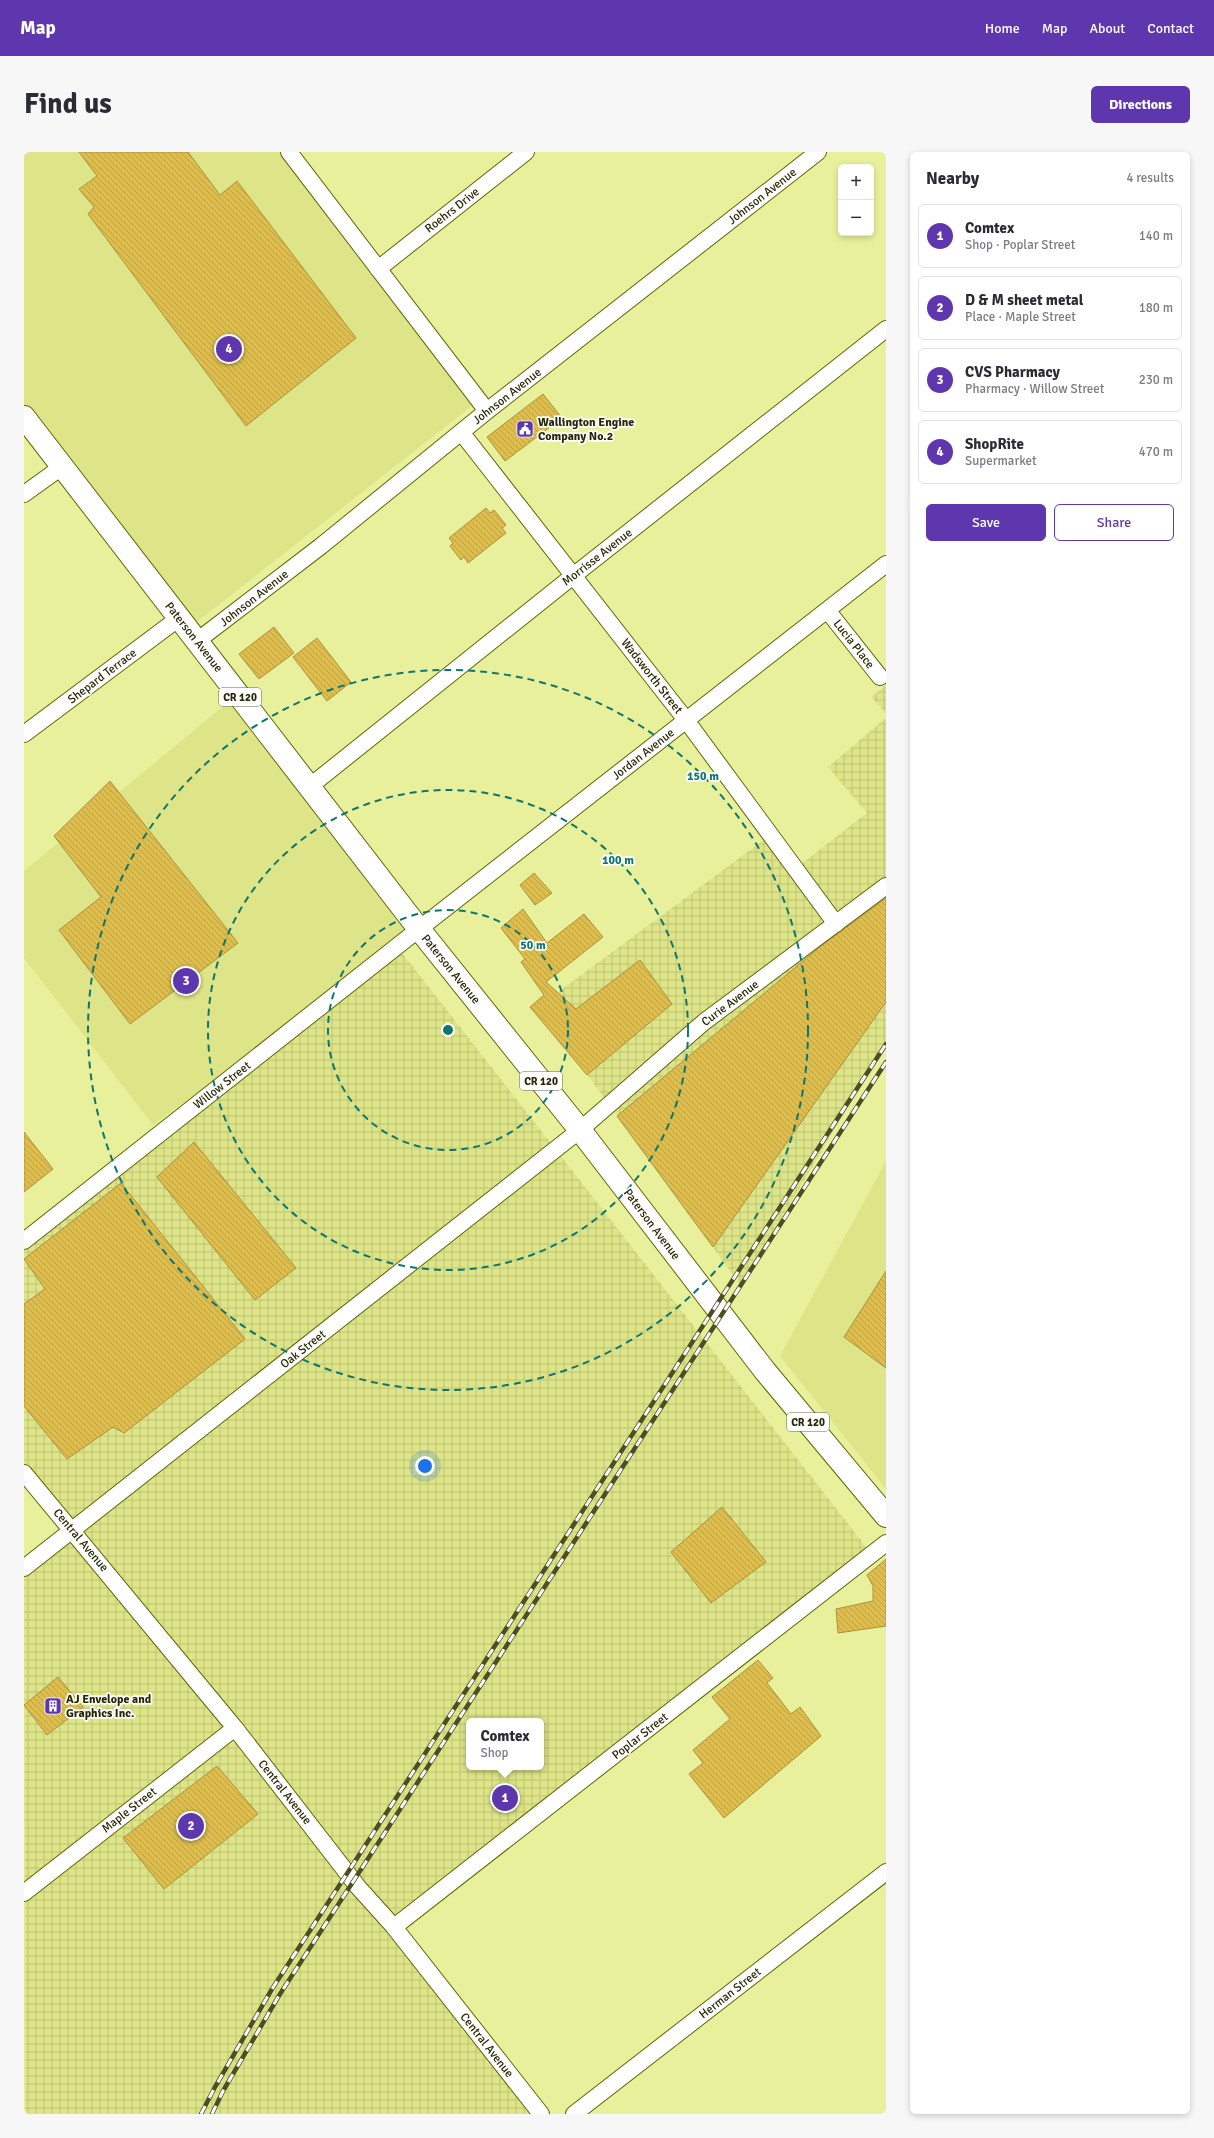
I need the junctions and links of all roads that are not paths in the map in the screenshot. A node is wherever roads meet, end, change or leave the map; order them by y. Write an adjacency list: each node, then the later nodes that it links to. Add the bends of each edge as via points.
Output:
1 (289, 152): 4 (street)
2 (818, 152): 6 (street, Johnson Avenue)
3 (522, 153): 4 (street, Roehrs Drive)
4 (378, 269): 6 (street)
5 (886, 329): 12 (street, Morrisse Avenue)
6 (487, 411): 8 (street, Johnson Avenue)
7 (24, 416): 9 (main road, Paterson Avenue / CR 120)
8 (462, 432): 12 (street, Wadsworth Street); 15 (street, Johnson Avenue)
9 (62, 466): 10 (street); 14 (main road, Paterson Avenue / CR 120)
10 (24, 494)
11 (886, 564): 13 (street, Jordan Avenue)
12 (573, 576): 17 (street, Wadsworth Street); 19 (street, Morrisse Avenue)
13 (827, 610): 16 (street, Lucia Place); 17 (street, Jordan Avenue)
14 (179, 618): 15 (main road, Paterson Avenue / CR 120); 18 (street, Shepard Terrace)
15 (197, 641): 19 (main road, Paterson Avenue / CR 120)
16 (880, 677)
17 (686, 720): 21 (street, Wadsworth Street); 22 (street, Jordan Avenue)
18 (24, 734)
19 (309, 787): 22 (main road, Paterson Avenue / CR 120)
20 (886, 886): 21 (street, Curie Avenue)
21 (836, 924): 23 (street, Curie Avenue, via 704,1022)
22 (419, 929): 23 (main road, Paterson Avenue / CR 120); 24 (street, Willow Street)
23 (580, 1130): 26 (main road, Paterson Avenue / CR 120, via 765,1372); 27 (street, Oak Street)
24 (24, 1241)
25 (24, 1473): 27 (street, Central Avenue)
26 (886, 1516)
27 (73, 1530): 29 (street, Oak Street); 30 (street, Central Avenue)
28 (886, 1543): 33 (street, Poplar Street)
29 (24, 1568)
30 (235, 1728): 32 (street, Maple Street); 33 (street, Central Avenue, via 358,1887)
31 (886, 1872): 35 (street, Herman Street)
32 (24, 1893)
33 (394, 1927): 34 (street, Central Avenue)
34 (541, 2114)
35 (574, 2114)

